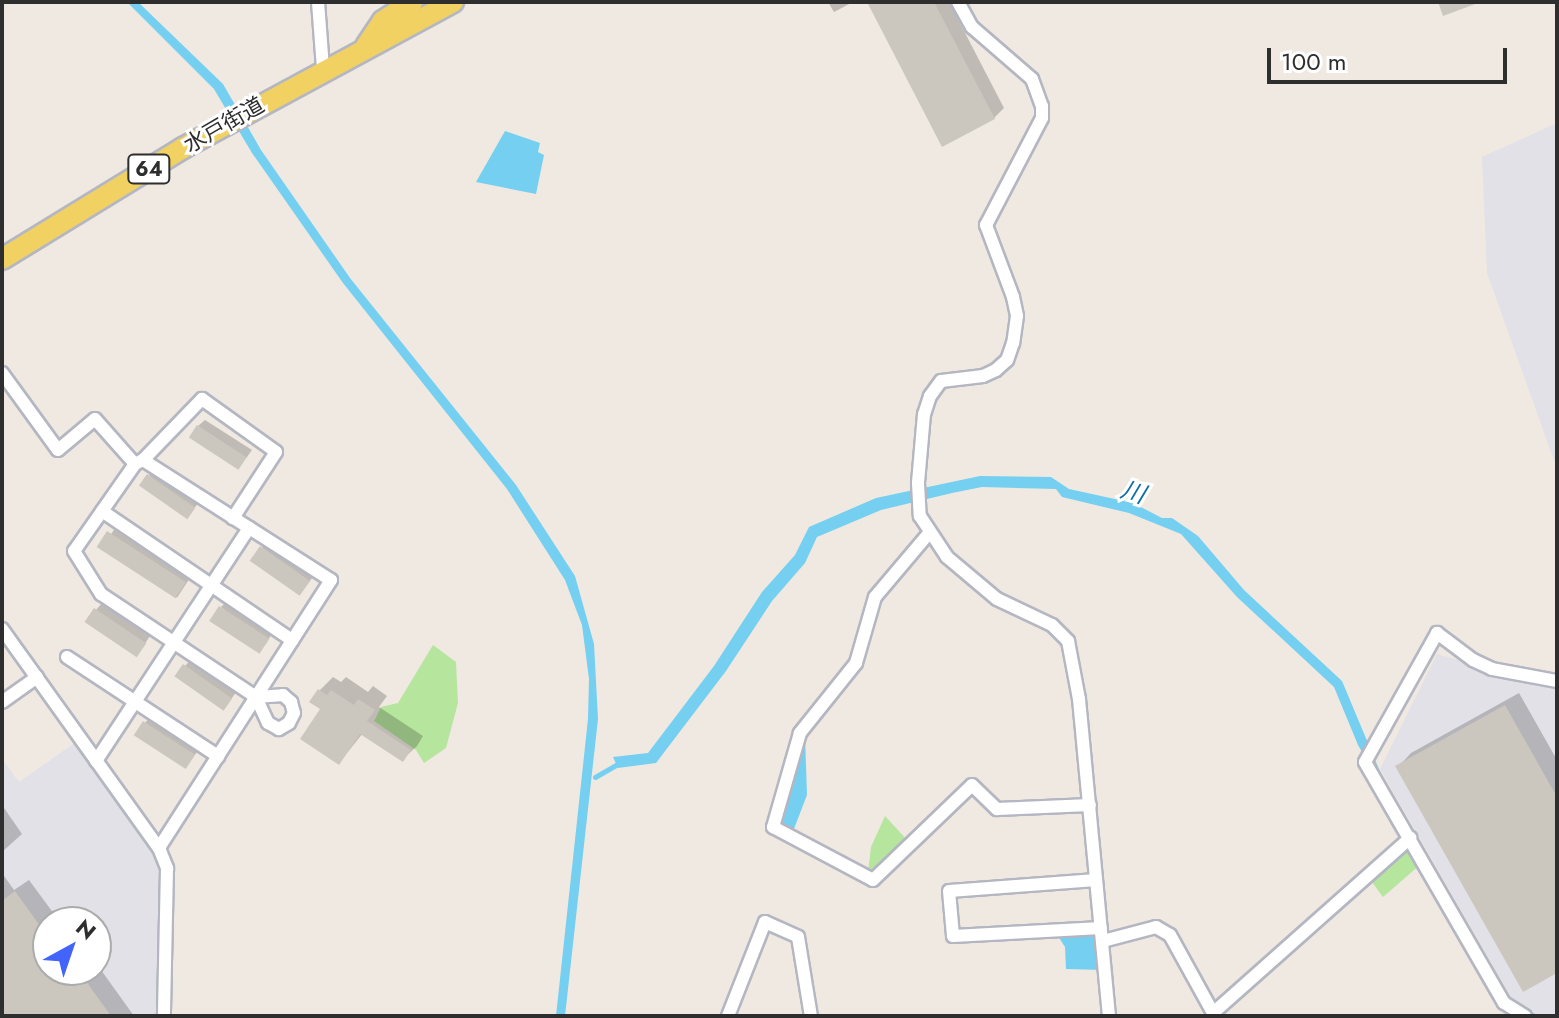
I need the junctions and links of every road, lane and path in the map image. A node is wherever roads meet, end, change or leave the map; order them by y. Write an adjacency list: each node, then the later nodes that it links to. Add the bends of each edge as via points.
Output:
1 (318, 2): 6 (street)
2 (412, 2): 5 (main road, 64, via 383,21)
3 (453, 2): 5 (main road, 水戸街道 / 64)
4 (958, 2): 13 (street, via 972,27 1032,79 1042,118 986,225 1017,316 1007,360 983,376 941,381 924,414 918,483 920,516)
5 (364, 49): 6 (main road, 水戸街道 / 64)
6 (323, 69): 7 (main road, 水戸街道 / 64)
7 (2, 259)
8 (2, 373): 9 (street, via 58,450 95,419)
9 (139, 462): 10 (street); 11 (street); 11 (street, via 202,399 276,452)
10 (102, 511): 14 (street); 17 (street, via 74,551 101,594)
11 (233, 518): 12 (street)
12 (249, 528): 14 (street); 16 (street, via 331,580)
13 (930, 532): 26 (street, via 947,557 997,599 1052,625 1068,641); 26 (street, via 875,597 856,663 800,733 773,827 873,880 972,785 997,809)
14 (211, 585): 16 (street); 17 (street)
15 (2, 629): 19 (street)
16 (292, 640): 21 (street)
17 (173, 642): 21 (street); 23 (street)
18 (67, 657): 23 (street)
19 (37, 677): 22 (street); 25 (street)
20 (1557, 681): 27 (street, via 1492,669 1437,633 1365,762)
21 (256, 697): 24 (street)
22 (2, 702)
23 (134, 702): 24 (street); 25 (street)
24 (218, 756): 28 (street)
25 (96, 761): 28 (street)
26 (1090, 805): 29 (street)
27 (1410, 838): 30 (street, via 1213,1013 1170,935 1156,927); 35 (street, via 1504,1003)
28 (159, 848): 31 (street, via 167,868)
29 (1096, 880): 30 (street); 30 (street, via 949,891 953,936)
30 (1102, 934): 34 (street)
31 (164, 1016)
32 (728, 1016): 33 (street, via 765,922 798,937)
33 (811, 1016)
34 (1109, 1016)
35 (1525, 1016)

